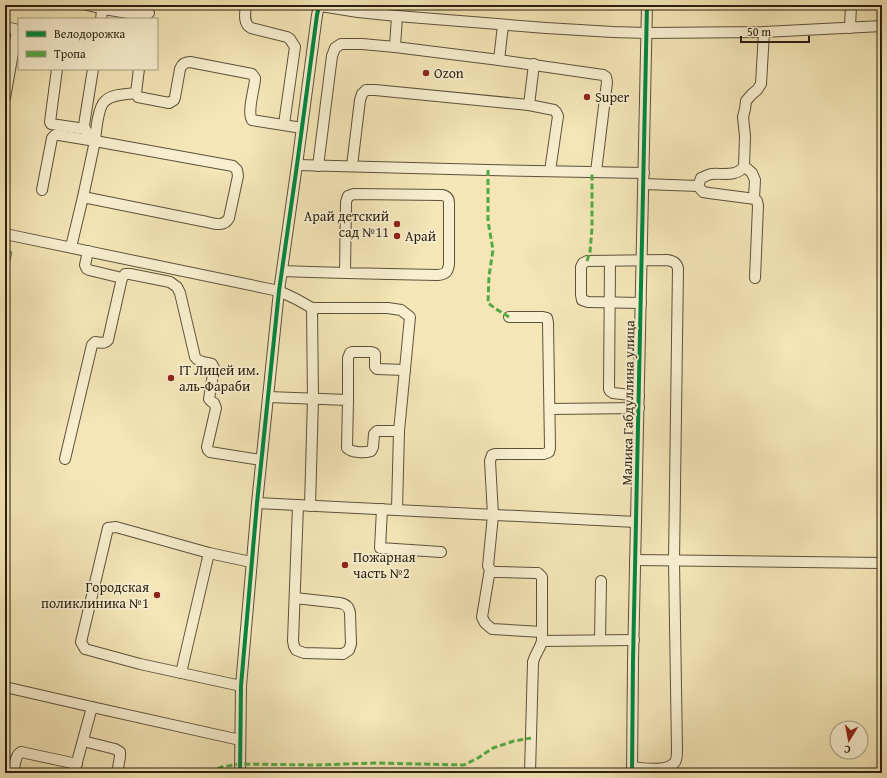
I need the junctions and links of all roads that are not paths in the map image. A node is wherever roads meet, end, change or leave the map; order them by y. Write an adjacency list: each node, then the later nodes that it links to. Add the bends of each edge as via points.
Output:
1 (87, 5): 7 (street)
2 (246, 5): 27 (street, via 248,26 287,37 295,47)
3 (316, 5): 6 (street); 28 (street, via 317,15)
4 (647, 5): 17 (street, Малика Габдуллина улица)
5 (851, 5): 14 (street)
6 (359, 8): 9 (street)
7 (104, 9): 8 (street, via 140,15); 10 (street)
8 (149, 12)
9 (397, 16): 11 (street); 18 (street)
10 (101, 18)
11 (503, 25): 17 (street); 19 (street)
12 (882, 26): 14 (street)
13 (5, 27): 15 (street)
14 (850, 28): 16 (street)
15 (18, 30): 25 (street)
16 (764, 32): 17 (street); 34 (street, via 760,84 746,101 744,113)
17 (647, 33): 37 (street, Малика Габдуллина улица)
18 (395, 47): 19 (street); 32 (street, via 341,44 335,48)
19 (499, 60): 20 (street)
20 (534, 64): 26 (street); 36 (street, via 606,77 608,82)
21 (57, 70): 29 (street, via 50,122)
22 (93, 70): 29 (street)
23 (139, 70): 24 (street)
24 (136, 93): 27 (street, via 140,98 169,104 175,97 181,66 186,62 249,73 255,80 250,118); 30 (street, via 115,96 104,101 100,107)
25 (5, 98)
26 (529, 105): 33 (street, via 366,90 360,100); 35 (street, via 554,110 558,116)
27 (284, 124): 28 (street)
28 (302, 128): 31 (street)
29 (85, 129): 30 (street)
30 (95, 141): 40 (street, via 55,135 52,138); 41 (street); 41 (street, via 233,166 238,170 237,182 229,218 222,224)
31 (297, 165): 32 (street); 49 (street)
32 (318, 166): 33 (street)
33 (352, 166): 35 (street)
34 (744, 166): 39 (street, via 742,170 730,174 709,174 701,178); 42 (street, via 752,173)
35 (550, 171): 36 (street)
36 (596, 172): 37 (street)
37 (644, 173): 38 (street, Малика Габдуллина улица)
38 (644, 184): 39 (street); 47 (street, Малика Габдуллина улица)
39 (698, 186): 42 (street, via 709,194)
40 (42, 190)
41 (83, 197): 44 (street)
42 (754, 198): 52 (street, via 758,206)
43 (5, 234): 44 (street)
44 (71, 248): 45 (street)
45 (88, 251): 48 (street); 51 (street, via 87,269)
46 (610, 261): 47 (street); 55 (street); 55 (street, via 587,261 581,267 582,300)
47 (642, 261): 56 (street, Малика Габдуллина улица); 79 (street, via 671,260 678,268)
48 (181, 271): 53 (street); 54 (street)
49 (282, 271): 50 (street); 54 (street)
50 (345, 273): 50 (street, via 447,272 447,197 354,194 348,196)
51 (122, 278): 53 (street, via 125,274 130,274 170,282); 67 (street, via 108,340 92,345)
52 (755, 278)
53 (177, 287): 68 (street, via 195,357 200,362 212,364 214,368 208,398 216,408 208,450)
54 (279, 291): 57 (street); 61 (street)
55 (610, 302): 56 (street); 60 (street, via 610,391)
56 (641, 303): 60 (street, Малика Габдуллина улица)
57 (312, 308): 59 (street, via 401,310 410,318); 62 (street)
58 (509, 316): 64 (street, via 543,317 548,320)
59 (405, 370): 63 (street, via 377,369 374,353 350,353); 66 (street)
60 (639, 396): 65 (street, Малика Габдуллина улица)
61 (268, 397): 62 (street); 68 (street)
62 (313, 399): 63 (street); 71 (street)
63 (348, 400): 66 (street, via 348,450 370,452 375,432)
64 (550, 408): 65 (street); 74 (street, via 549,452 492,455 490,461)
65 (639, 408): 75 (street, Малика Габдуллина улица)
66 (399, 431): 73 (street)
67 (65, 459)
68 (261, 460): 69 (street)
69 (257, 503): 70 (street); 80 (street)
70 (298, 505): 71 (street); 84 (street)
71 (310, 506): 72 (street)
72 (382, 509): 73 (street); 76 (street, via 380,548)
73 (397, 510): 74 (street)
74 (493, 515): 75 (street); 82 (street, via 488,563)
75 (636, 522): 78 (street, Малика Габдуллина улица)
76 (441, 552)
77 (209, 553): 80 (street); 88 (street); 88 (street, via 116,526 108,528 80,642 85,649)
78 (636, 560): 79 (street); 87 (street, Малика Габдуллина улица)
79 (674, 561): 81 (street); 95 (street, via 676,762 671,767)
80 (251, 562): 89 (street)
81 (882, 563)
82 (490, 569): 85 (street, via 492,572 540,575); 85 (street, via 482,617 485,623 492,629)
83 (601, 581): 86 (street)
84 (295, 598): 84 (street, via 293,641 296,650 304,653 343,654 348,650 350,613 346,605 340,602)
85 (542, 636): 86 (street); 99 (street, via 533,662)
86 (600, 640): 87 (street)
87 (634, 640): 95 (street, Малика Габдуллина улица)
88 (181, 673): 89 (street)
89 (242, 686): 92 (street)
90 (5, 687): 91 (street)
91 (92, 707): 92 (street); 93 (street)
92 (240, 740): 98 (street)
93 (83, 741): 94 (street); 97 (street, via 115,748 120,752)
94 (75, 769): 96 (street, via 21,752 17,756)
95 (632, 770)
96 (13, 773)
97 (117, 773)
98 (240, 773)
99 (530, 773)

